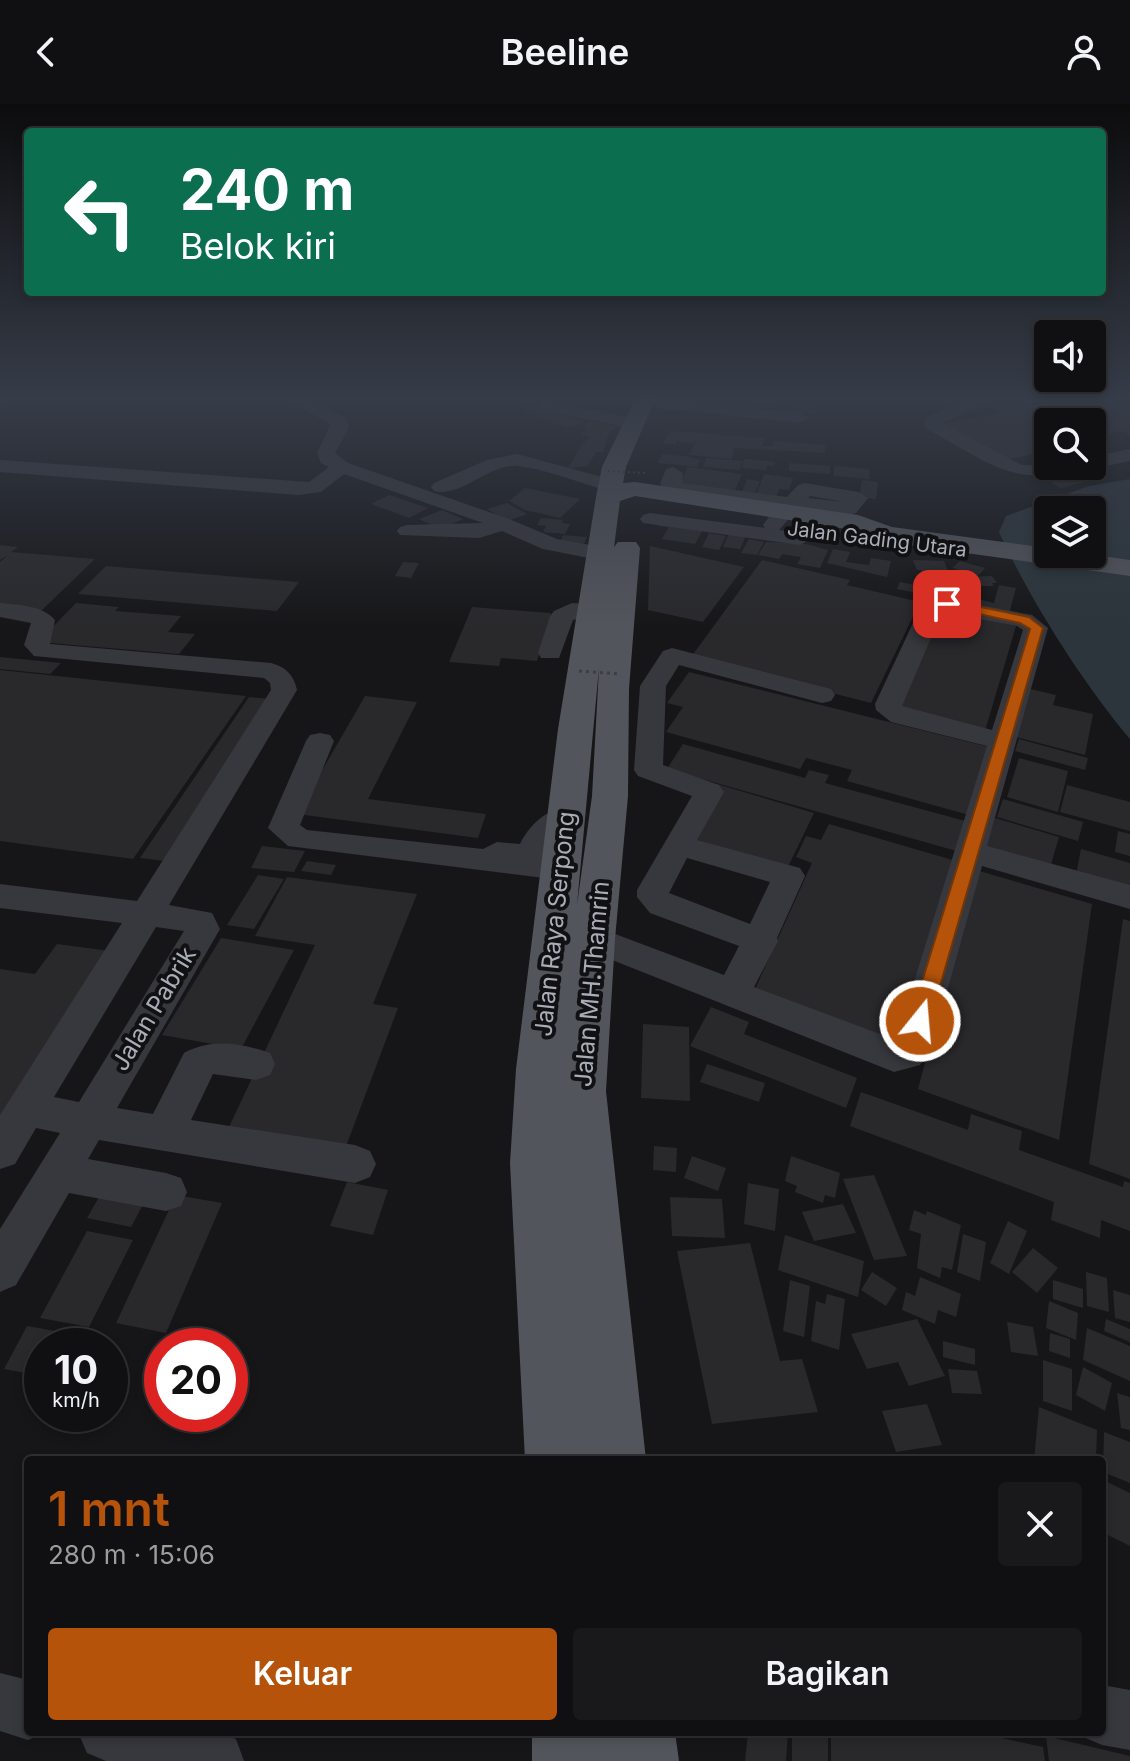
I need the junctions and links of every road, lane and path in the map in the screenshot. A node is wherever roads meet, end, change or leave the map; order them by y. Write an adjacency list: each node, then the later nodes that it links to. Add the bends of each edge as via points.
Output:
1 (108, 474): 2 (street, via 298,489 314,488)
2 (332, 474)
3 (362, 474): 12 (street)
4 (470, 474): 9 (street)
5 (561, 474): 10 (street)
6 (616, 474): 10 (main road, Jalan Raya Serpong)
7 (634, 474): 10 (main road, Jalan Raya Serpong)
8 (673, 474): 11 (street, via 670,484 677,488)
9 (441, 487)
10 (627, 496): 11 (main road, Jalan Gading Utara, via 665,511); 12 (street, via 551,544); 14 (street); 17 (main road, Jalan Raya Serpong); 32 (main road, Jalan MH.Thamrin, via 610,796)
11 (785, 510): 15 (main road, Jalan Gading Utara, via 914,540)
12 (502, 523): 13 (street, via 479,532)
13 (407, 531)
14 (800, 539)
15 (1130, 570)
16 (0, 610): 31 (street, via 43,620 36,645 43,651 271,671 282,680 284,690)
17 (592, 610): 18 (street, via 562,616); 24 (main road, Jalan Raya Serpong)
18 (550, 653)
19 (579, 671): 20 (path, bridge)
20 (621, 674)
21 (822, 695): 25 (street, via 672,656 653,686 648,770 709,792)
22 (320, 741): 27 (street, via 283,828 299,839)
23 (1001, 741): 23 (street, via 1036,628 1024,620 937,604 889,710); 26 (street)
24 (567, 817): 27 (street, via 542,830 527,856); 28 (main road, Jalan Raya Serpong)
25 (679, 845): 33 (street, via 653,890 657,901); 33 (street, via 789,876)
26 (971, 852): 30 (street); 34 (street, via 907,1054 894,1056)
27 (468, 854): 28 (street)
28 (560, 869): 44 (main road, Jalan Raya Serpong, via 536,1163)
29 (0, 896): 31 (street, Jalan Pabrik)
30 (1130, 897)
31 (147, 914): 36 (street); 37 (street, Jalan Pabrik, via 200,922 203,929)
32 (594, 939): 34 (street); 45 (main road, Jalan MH.Thamrin, via 582,1091)
33 (761, 941): 34 (street)
34 (733, 994)
35 (256, 1064): 38 (street, via 203,1060)
36 (28, 1109): 37 (street); 39 (street)
37 (87, 1121): 38 (street); 41 (street, Jalan Pabrik)
38 (164, 1134): 40 (street)
39 (0, 1151)
40 (355, 1164)
41 (57, 1172): 42 (street); 43 (street, Jalan Pabrik)
42 (166, 1192)
43 (0, 1270)
44 (557, 1456)
45 (614, 1456)
46 (0, 1702): 47 (street)
47 (24, 1709)
48 (1106, 1716): 49 (street)
49 (1130, 1720)
50 (123, 1736): 53 (street)
51 (569, 1736): 54 (main road)
52 (638, 1736): 55 (main road)
53 (214, 1761)
54 (570, 1761)
55 (641, 1761)

